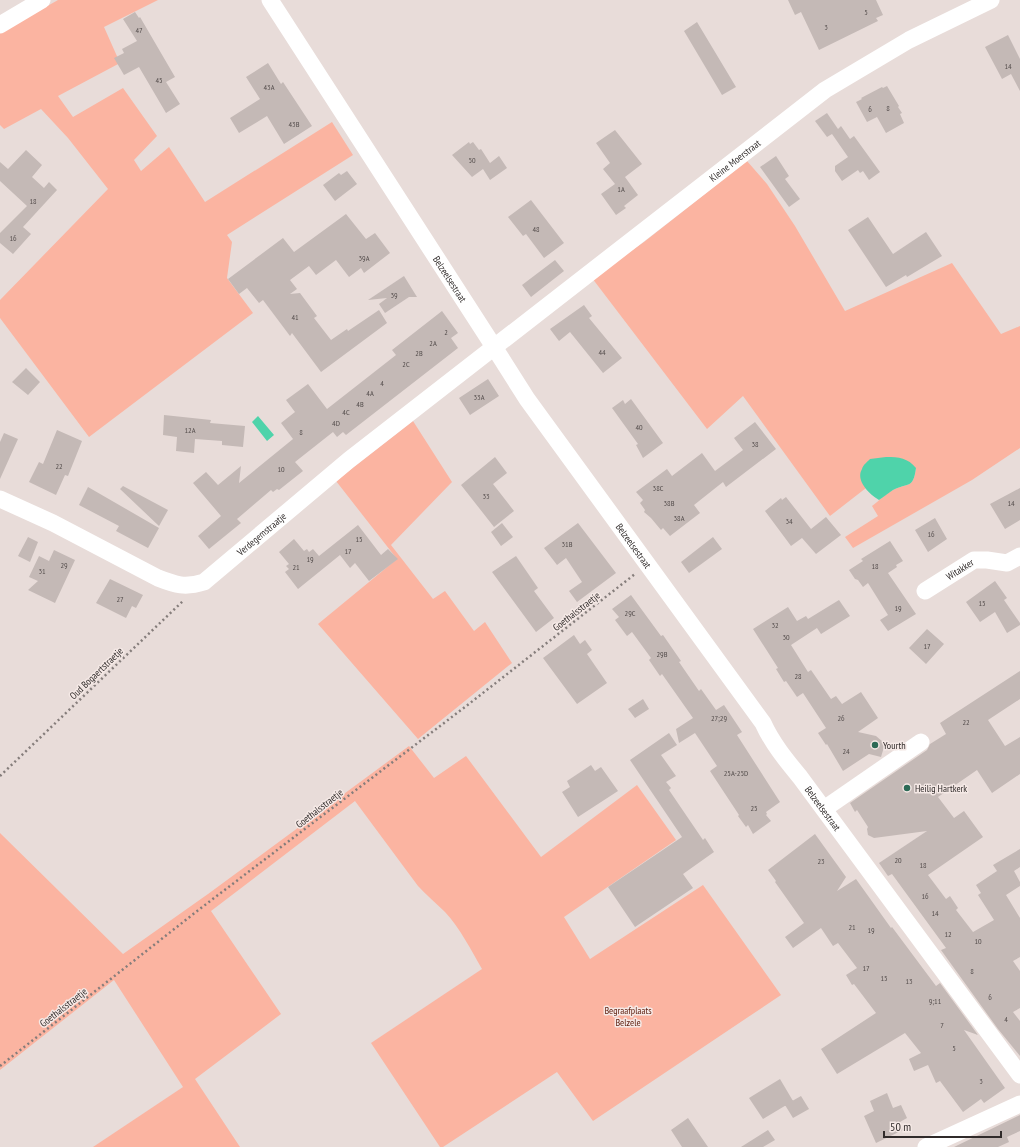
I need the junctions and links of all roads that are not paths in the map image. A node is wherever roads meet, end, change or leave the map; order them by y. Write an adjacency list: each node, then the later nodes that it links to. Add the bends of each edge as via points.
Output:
1 (42, 0): 4 (street)
2 (270, 0): 5 (street, Belzeelsestraat)
3 (992, 0): 5 (street, Kleine Moerstraat, via 909,40 825,90)
4 (0, 25)
5 (494, 347): 6 (street, Verdegemstraatje, via 349,460 204,582 191,586 170,583); 10 (street, Belzeelsestraat, via 526,399 763,723 782,755)
6 (0, 499)
7 (1020, 556): 8 (street, Witakker, via 1007,563 974,560)
8 (925, 591)
9 (921, 742): 10 (street)
10 (824, 809): 11 (street, Belzeelsestraat)
11 (1020, 1075)
12 (1020, 1104): 13 (street)
13 (926, 1147)

